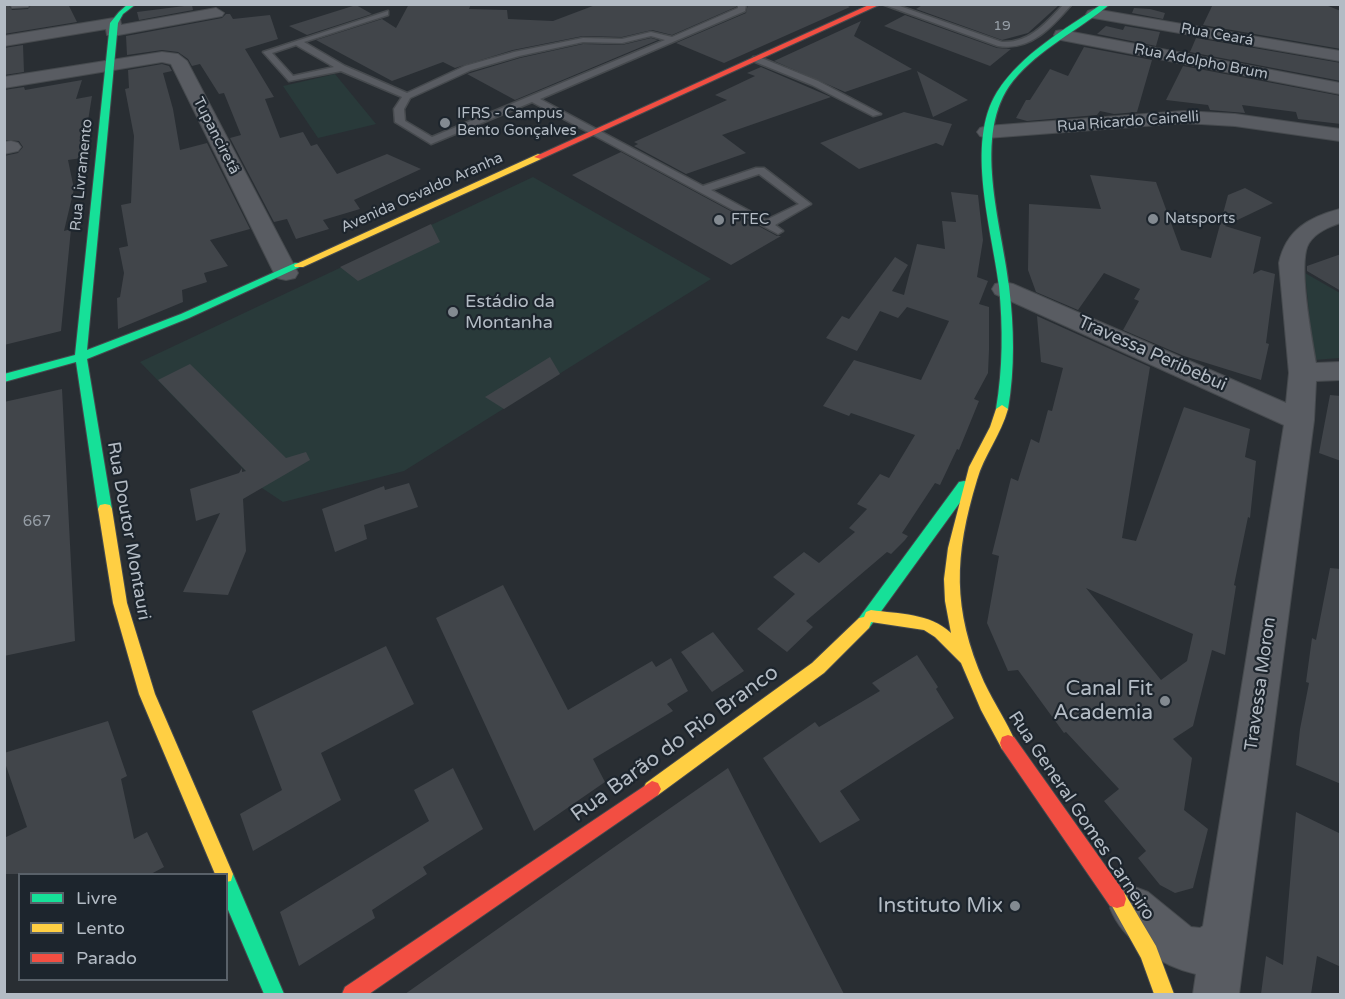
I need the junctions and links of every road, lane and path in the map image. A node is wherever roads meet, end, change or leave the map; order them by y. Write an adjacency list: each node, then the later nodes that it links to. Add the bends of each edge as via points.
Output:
1 (134, 4): 9 (main road, via 121,13)
2 (742, 4): 11 (lane, via 736,13)
3 (878, 4): 15 (main road, Avenida Osvaldo Aranha)
4 (885, 4): 5 (lane, via 1001,44 1018,46 1034,37)
5 (1069, 4)
6 (1100, 9): 10 (main road, Rua General Gomes Carneiro); 14 (street, Rua Ceará)
7 (216, 13): 9 (street)
8 (385, 14): 13 (lane)
9 (113, 27): 12 (street); 16 (main road, Rua Livramento)
10 (1062, 35): 19 (street, Rua Adolpho Brum); 23 (main road, Rua General Gomes Carneiro, via 1039,51 999,95)
11 (674, 40): 20 (lane, via 651,34 622,40 583,40 468,68); 21 (lane)
12 (4, 41)
13 (297, 42): 17 (lane); 17 (lane, via 267,52 292,79)
14 (1341, 57)
15 (756, 59): 22 (lane); 24 (main road, Avenida Osvaldo Aranha)
16 (110, 64): 18 (street, Tupanciretã); 30 (street, Tupanciretã, via 162,57 178,61); 32 (main road, Rua Livramento)
17 (342, 68): 20 (lane)
18 (4, 82)
19 (1341, 89)
20 (407, 96): 21 (lane, via 399,109 400,122 431,141)
21 (532, 99): 24 (lane)
22 (876, 114)
23 (987, 132): 25 (street, Rua Ricardo Cainelli, via 1193,117); 31 (main road, Rua General Gomes Carneiro)
24 (597, 133): 26 (lane); 30 (main road, Avenida Osvaldo Aranha)
25 (1341, 135)
26 (702, 190): 28 (lane); 28 (lane, via 760,170 806,204)
27 (1341, 216): 34 (street, Travessa Moron, via 1310,228 1292,251)
28 (766, 225): 29 (lane)
29 (778, 231)
30 (286, 273): 32 (main road, Avenida Osvaldo Aranha)
31 (1004, 289): 36 (street, Travessa Peribebui); 37 (main road, Rua General Gomes Carneiro, via 1007,384 999,424)
32 (81, 357): 35 (main road, Avenida Osvaldo Aranha); 40 (main road, Rua Doutor Montauri, via 120,603 147,693)
33 (1341, 371): 34 (street)
34 (1303, 373): 36 (street, Travessa Moron)
35 (4, 378)
36 (1299, 420): 43 (street, Travessa Moron)
37 (972, 474): 38 (main road, Rua Barão do Rio Branco); 39 (main road, Rua General Gomes Carneiro, via 951,581)
38 (871, 616): 39 (main road, via 927,624); 45 (main road, Rua Barão do Rio Branco, via 818,668 764,708)
39 (966, 658): 42 (main road, Rua General Gomes Carneiro, via 1014,752)
40 (224, 873)
41 (228, 886): 44 (main road)
42 (1113, 892): 43 (street, via 1177,944 1193,951 1207,951); 46 (main road, Rua General Gomes Carneiro, via 1149,953)
43 (1225, 938): 47 (street, Travessa Moron)
44 (274, 994)
45 (352, 994)
46 (1164, 994)
47 (1216, 994)

